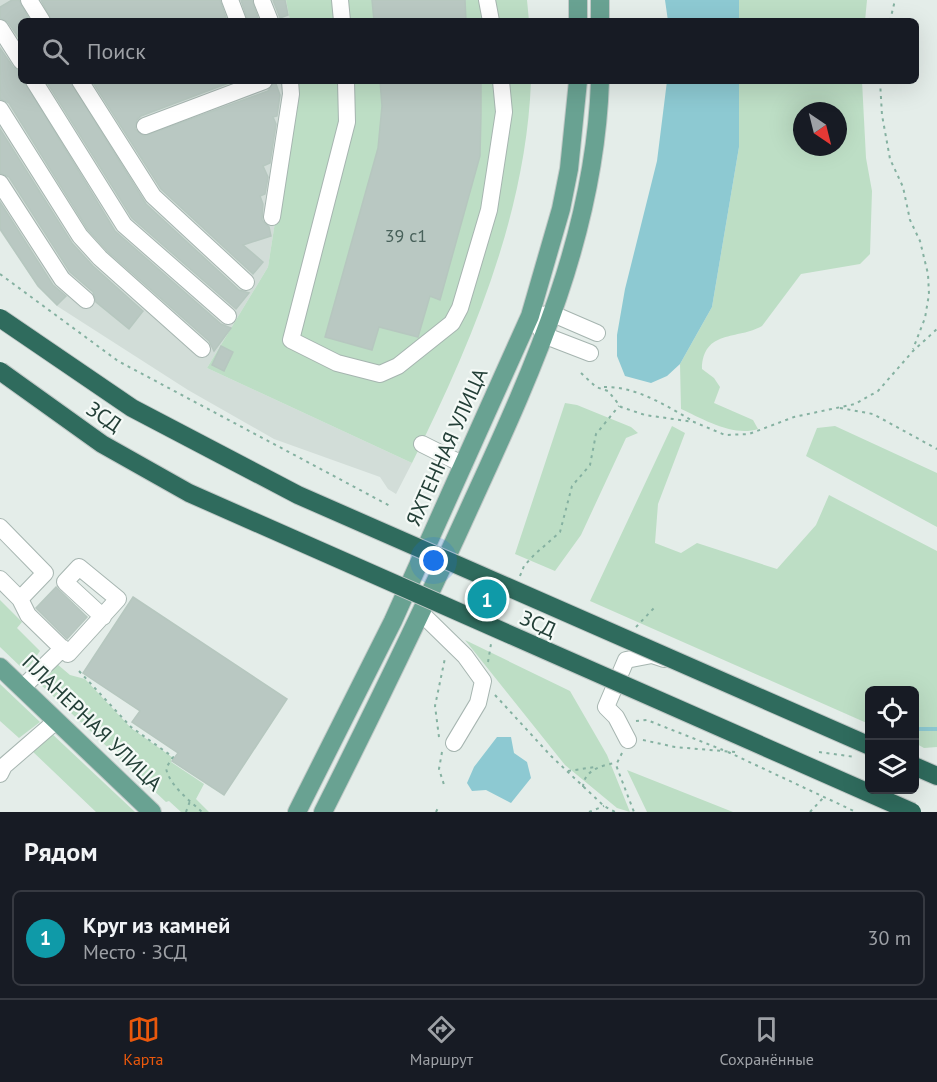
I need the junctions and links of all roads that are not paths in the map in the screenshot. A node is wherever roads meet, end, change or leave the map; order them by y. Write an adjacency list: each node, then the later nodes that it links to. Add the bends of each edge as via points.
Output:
1 (29, 0): 8 (lane)
2 (230, 0): 9 (lane)
3 (340, 0): 11 (lane)
4 (487, 0): 12 (lane)
5 (578, 0): 13 (main road)
6 (600, 0): 14 (main road)
7 (262, 1): 10 (lane)
8 (40, 18)
9 (237, 18)
10 (269, 18)
11 (342, 18)
12 (490, 18)
13 (578, 18)
14 (600, 18)
15 (0, 28): 16 (lane)
16 (18, 56)
17 (36, 84): 32 (lane, via 124,225)
18 (82, 84): 29 (lane, via 153,196)
19 (257, 84): 26 (lane)
20 (290, 84): 28 (lane)
21 (346, 84): 22 (lane, via 347,122 291,340 338,363 380,374 398,366 452,323 460,308 489,210 504,112)
22 (501, 84)
23 (578, 84): 33 (main road, ЯХТЕННАЯ УЛИЦА, via 561,209)
24 (600, 84): 31 (main road, via 582,215)
25 (0, 109): 37 (lane, via 80,236)
26 (145, 126)
27 (0, 183): 30 (lane, via 62,279)
28 (272, 217)
29 (246, 282)
30 (86, 300)
31 (554, 314): 33 (lane); 35 (lane); 36 (main road)
32 (228, 316)
33 (530, 316): 36 (lane); 41 (main road, ЯХТЕННАЯ УЛИЦА)
34 (0, 318): 54 (highway, ЗСД, bridge, via 132,408 298,495)
35 (597, 333)
36 (546, 336): 38 (lane); 45 (main road)
37 (202, 349)
38 (590, 353)
39 (0, 371): 61 (highway, ЗСД, bridge, via 102,444 189,493)
40 (422, 444): 41 (lane)
41 (464, 465): 59 (main road, ЯХТЕННАЯ УЛИЦА, via 393,621)
42 (0, 526): 44 (lane, via 45,573)
43 (0, 579): 44 (lane)
44 (20, 599): 47 (lane, via 27,615)
45 (422, 614): 53 (lane, via 465,656 483,681 478,703); 60 (main road)
46 (103, 617): 47 (lane, via 69,654)
47 (63, 648): 49 (lane)
48 (0, 667): 49 (main road, ПЛАНЕРНАЯ УЛИЦА)
49 (22, 688): 50 (main road, ПЛАНЕРНАЯ УЛИЦА)
50 (56, 721): 56 (lane, via 4,766); 58 (main road, ПЛАНЕРНАЯ УЛИЦА)
51 (626, 736): 52 (lane, via 606,707 607,701 626,660 652,656)
52 (841, 737)
53 (445, 745)
54 (864, 752)
55 (919, 768): 57 (highway)
56 (0, 774)
57 (937, 776)
58 (152, 812)
59 (297, 812)
60 (323, 812)
61 (912, 812)

